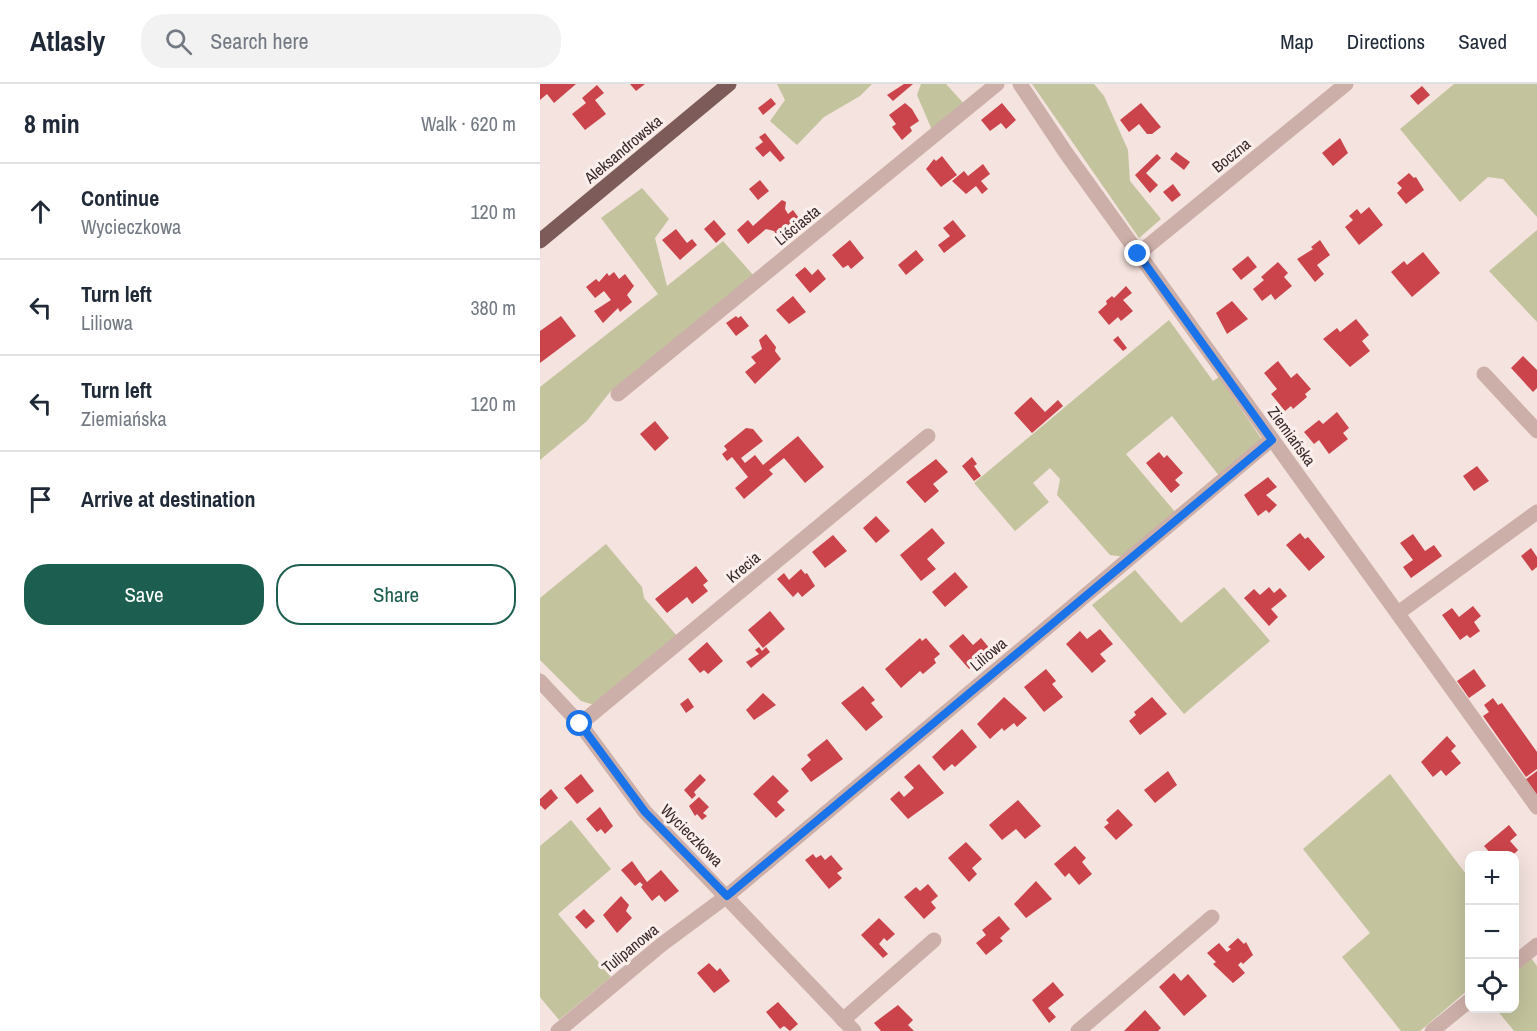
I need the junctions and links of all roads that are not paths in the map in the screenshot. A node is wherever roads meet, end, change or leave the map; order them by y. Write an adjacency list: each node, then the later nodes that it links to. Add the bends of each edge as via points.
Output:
1 (729, 84): 5 (main road, Aleksandrowska)
2 (998, 84): 8 (street, Liściasta)
3 (1020, 84): 6 (street, Ziemiańska)
4 (1346, 84): 6 (street, Boczna)
5 (540, 241)
6 (1138, 254): 11 (street, Ziemiańska)
7 (1484, 374): 9 (street)
8 (618, 394)
9 (1537, 431)
10 (928, 436): 15 (street, Krecia)
11 (1272, 440): 13 (street, Ziemiańska); 17 (street, Liliowa)
12 (1537, 512): 13 (street)
13 (1398, 613): 16 (street, Ziemiańska)
14 (540, 681): 15 (street, Wycieczkowa)
15 (580, 724): 17 (street, Wycieczkowa, via 645,812)
16 (1537, 807)
17 (727, 896): 23 (street, Wycieczkowa); 24 (street, Tulipanowa)
18 (1212, 917): 25 (street)
19 (934, 940): 23 (street)
20 (1537, 945): 21 (street)
21 (1519, 960)
22 (1465, 1004): 26 (street)
23 (848, 1025)
24 (558, 1031)
25 (1078, 1031)
26 (1432, 1031)

